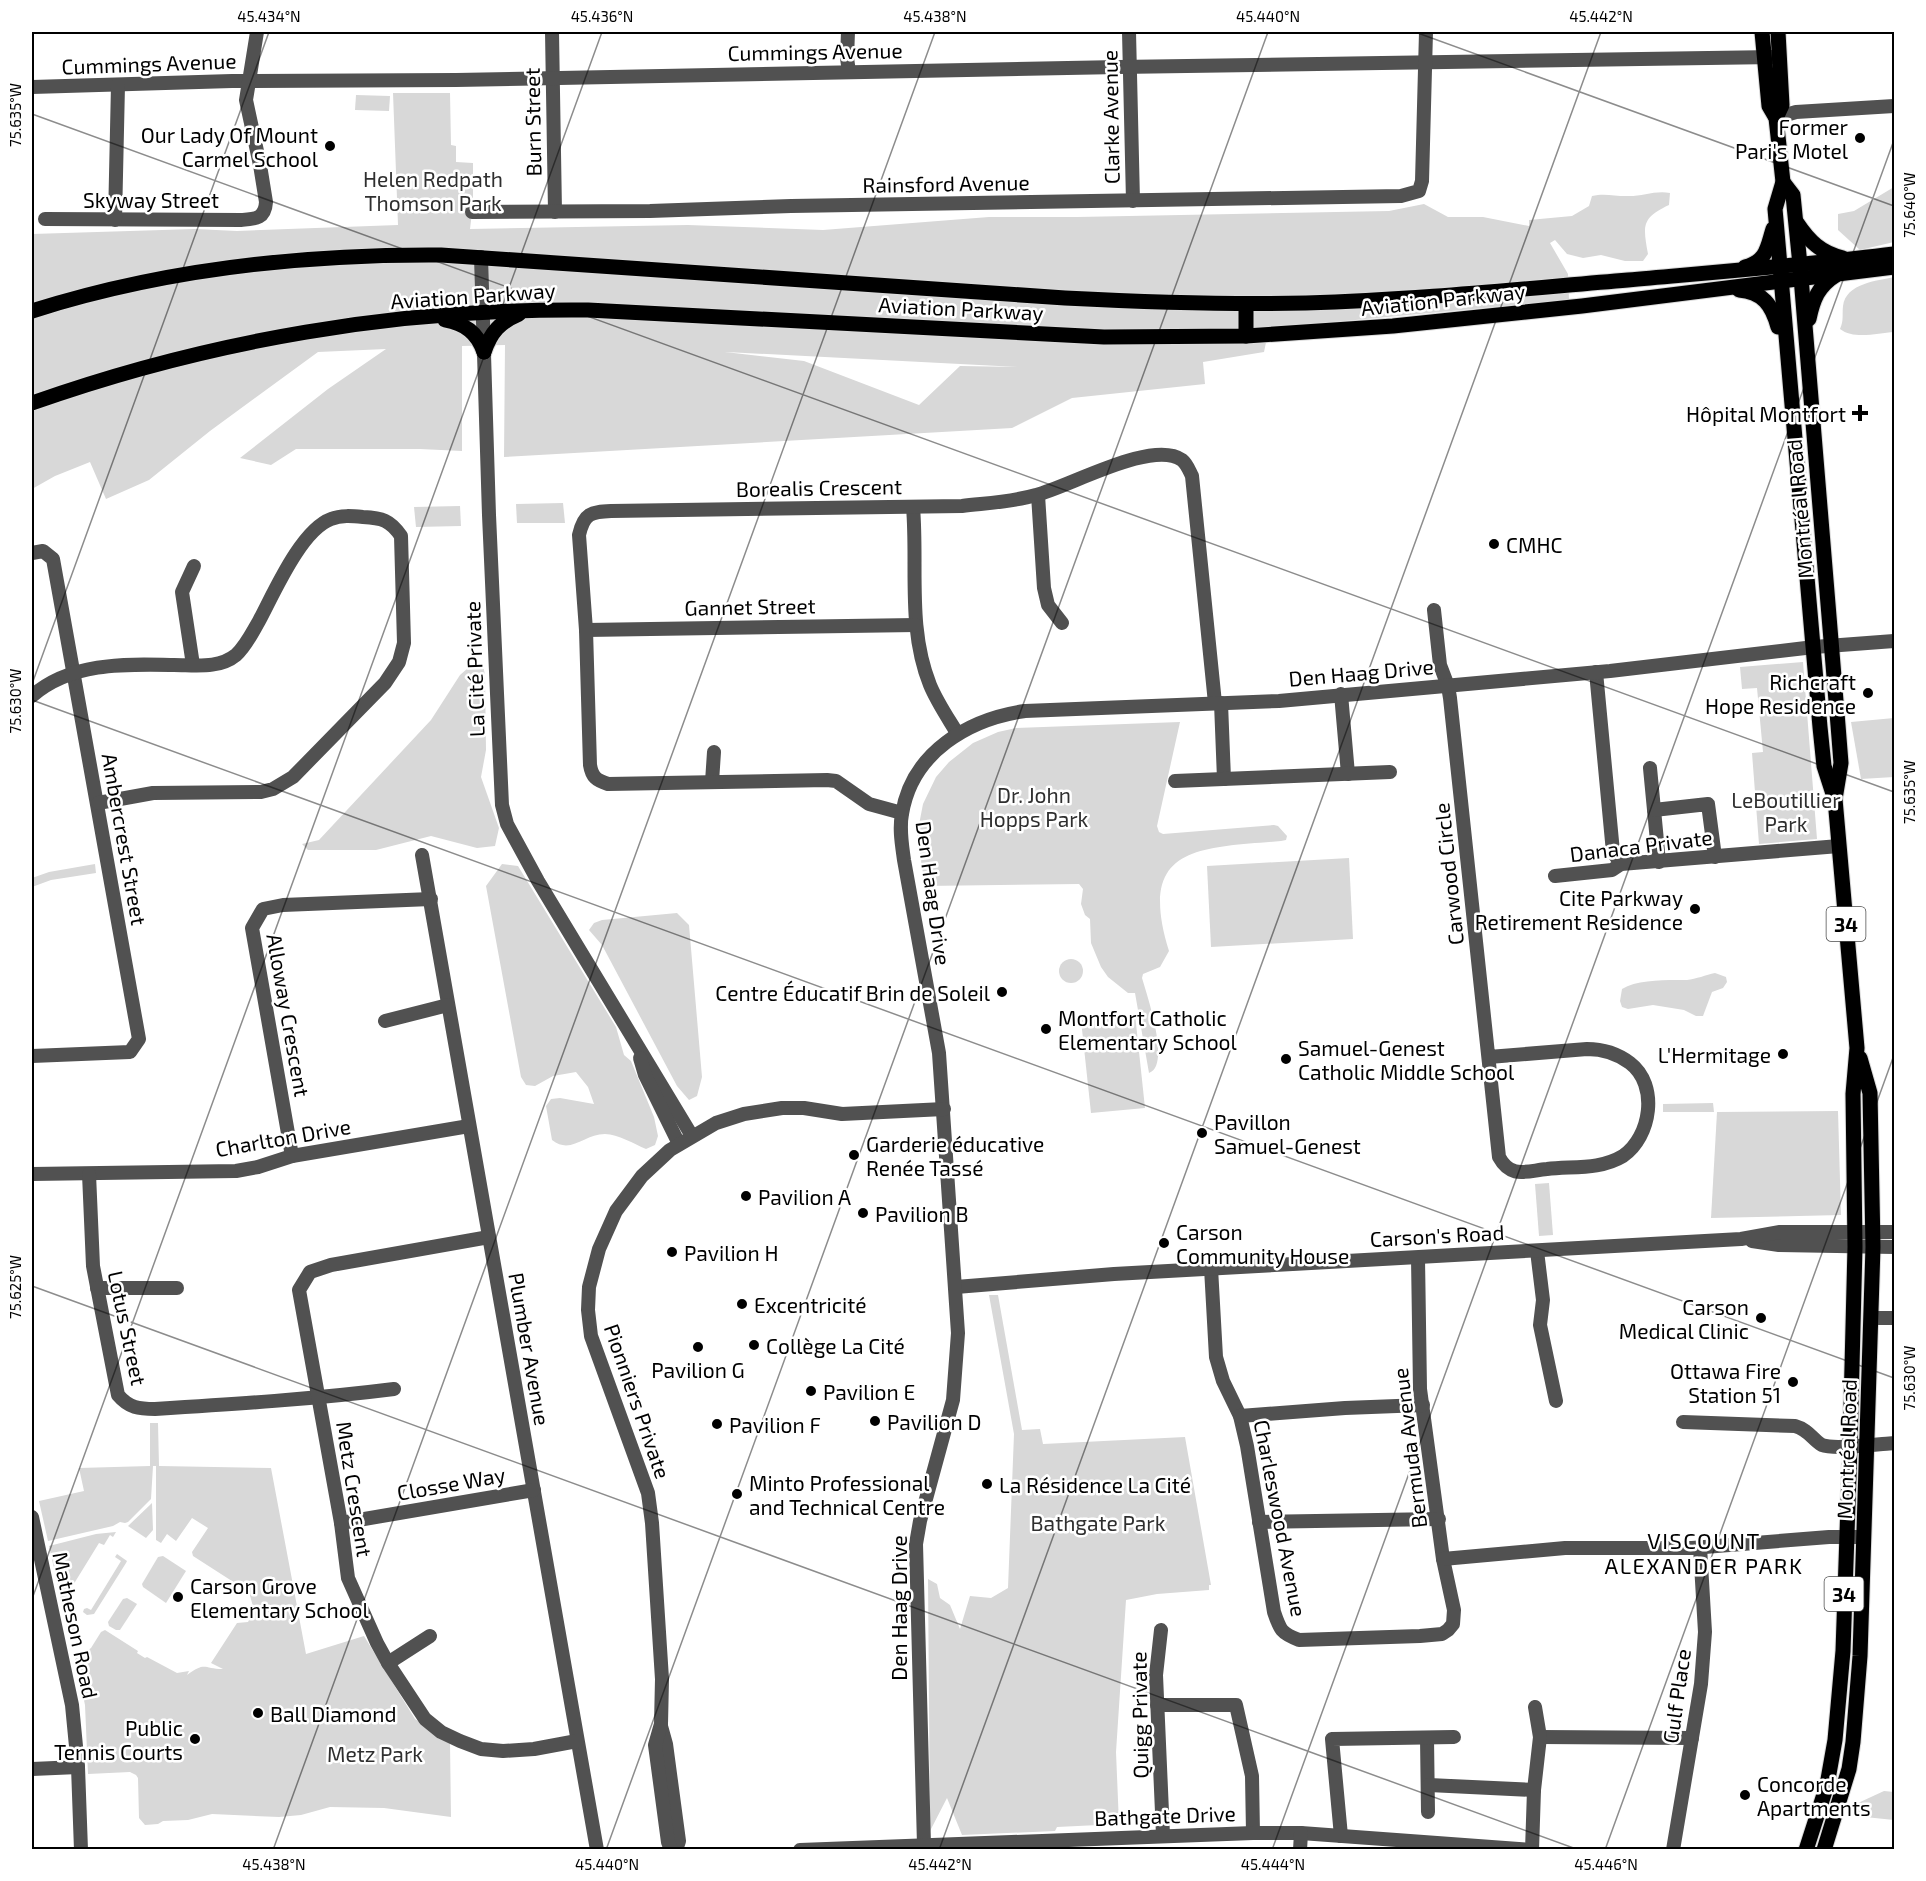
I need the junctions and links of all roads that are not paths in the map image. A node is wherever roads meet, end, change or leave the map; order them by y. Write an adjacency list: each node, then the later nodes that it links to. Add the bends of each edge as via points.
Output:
1 (257, 32): 13 (street)
2 (552, 32): 12 (street, Burn Street)
3 (848, 32): 11 (street)
4 (1129, 32): 10 (street, Clarke Avenue)
5 (1426, 32): 9 (street)
6 (1762, 32): 8 (main road, Montréal Road / 34)
7 (1778, 32): 8 (main road, Montréal Road / 34)
8 (1772, 57): 9 (street, Cummings Avenue); 17 (main road, Montréal Road / 34, via 1769,106)
9 (1425, 63): 10 (street, Cummings Avenue); 19 (street, Rainsford Avenue, via 1422,181 1413,195)
10 (1131, 66): 11 (street, Cummings Avenue); 19 (street, Clarke Avenue)
11 (849, 72): 12 (street, Cummings Avenue)
12 (552, 78): 13 (street, Cummings Avenue); 21 (street, Burn Street)
13 (249, 81): 14 (street, Cummings Avenue); 23 (street, Skyway Street, via 246,100 266,202 263,213 257,219 241,220)
14 (118, 85): 15 (street, Cummings Avenue); 23 (street)
15 (32, 87)
16 (1894, 106): 17 (street, via 1796,112)
17 (1776, 118): 18 (main road, Montréal Road / 34)
18 (1782, 182): 24 (main road, Montréal Road / 34); 25 (main road, Montréal Road / 34, via 1793,195)
19 (1133, 201): 21 (street, Rainsford Avenue)
20 (472, 212): 21 (street, Rainsford Avenue)
21 (555, 212)
22 (45, 219): 23 (street, Skyway Street)
23 (115, 220)
24 (1776, 220): 30 (main road, via 1764,256 1755,264); 32 (main road, Montréal Road / 34)
25 (1796, 222): 28 (main road, via 1815,246); 31 (main road, Montréal Road / 34)
26 (1894, 254): 28 (main road, Aviation Parkway)
27 (480, 258): 35 (main road, Aviation Parkway, via 1065,298); 36 (main road, Aviation Parkway, via 364,255 241,266 127,286); 38 (street, La Cité Private)
28 (1849, 260): 31 (main road, Aviation Parkway)
29 (1894, 267): 33 (main road, Aviation Parkway)
30 (1734, 270): 32 (main road, Aviation Parkway); 35 (main road, Aviation Parkway, via 1391,299)
31 (1800, 272): 32 (main road, Aviation Parkway); 33 (main road, Aviation Parkway); 40 (main road, Montréal Road / 34)
32 (1780, 274): 34 (main road, Aviation Parkway); 43 (main road, Montréal Road / 34)
33 (1839, 274): 40 (main road, via 1817,291)
34 (1718, 288): 41 (main road, Aviation Parkway, via 1477,318); 43 (main road, via 1750,291 1766,300 1774,313)
35 (1246, 304): 41 (main road)
36 (32, 311)
37 (529, 311): 38 (main road, Aviation Parkway); 41 (main road, Aviation Parkway, via 625,311 1104,337); 42 (main road, via 498,327)
38 (482, 314): 39 (main road, Aviation Parkway); 42 (street, La Cité Private)
39 (430, 316): 42 (main road, via 468,329 477,336); 44 (main road, Aviation Parkway, via 311,331 215,350)
40 (1806, 334): 54 (main road, Montréal Road / 34)
41 (1246, 336)
42 (484, 352): 84 (street, La Cité Private, via 502,805 507,824 538,881)
43 (1788, 364): 55 (main road, Montréal Road / 34)
44 (32, 403)
45 (1038, 495): 46 (street, Borealis Crescent, via 962,506); 50 (street, via 1044,588 1048,604); 62 (street, Borealis Crescent, via 1146,456 1170,456 1187,465 1192,476)
46 (913, 507): 51 (street); 52 (street, Borealis Crescent, via 593,512 582,521 579,535)
47 (32, 553): 58 (street, Ambercrest Street, via 43,551 53,559)
48 (194, 566): 56 (street, via 182,592)
49 (1434, 610): 59 (street, Carwood Circle, via 1440,665)
50 (1062, 623)
51 (916, 625): 52 (street, Gannet Street); 63 (street, via 930,686)
52 (586, 630): 70 (street, Borealis Crescent, via 591,774 608,784)
53 (1894, 642): 54 (street, Den Haag Drive)
54 (1832, 645): 55 (street, Den Haag Drive); 71 (main road, Montréal Road / 34, via 1841,763)
55 (1814, 646): 57 (street, Den Haag Drive); 71 (main road, Montréal Road / 34, via 1824,766)
56 (193, 665): 58 (street, via 132,664); 72 (street, via 223,663 243,648 303,542 319,526 347,516 379,518 393,525 401,536 404,643 399,662 385,683 293,777 261,792 153,793)
57 (1596, 672): 59 (street, Den Haag Drive); 79 (street, via 1612,846)
58 (74, 673): 61 (street, via 58,678); 72 (street, Ambercrest Street)
59 (1448, 686): 60 (street, Den Haag Drive); 87 (street, Carwood Circle)
60 (1341, 694): 62 (street, Den Haag Drive); 67 (street)
61 (32, 696)
62 (1218, 703): 63 (street, Den Haag Drive, via 1025,711 988,719); 68 (street)
63 (957, 734): 74 (street, Den Haag Drive, via 936,750 921,770)
64 (714, 752): 70 (street)
65 (1650, 768): 73 (street)
66 (1390, 772): 67 (street)
67 (1348, 774): 68 (street)
68 (1224, 779): 69 (street)
69 (1175, 781)
70 (712, 782): 74 (street, Borealis Crescent, via 836,781 869,804)
71 (1835, 800): 75 (main road, Montréal Road / 34)
72 (98, 803): 86 (street, Ambercrest Street, via 139,1039 130,1052 118,1054)
73 (1654, 810): 77 (street, via 1708,804); 78 (street)
74 (902, 813): 88 (street, Den Haag Drive, via 904,860 937,1042)
75 (1839, 846): 77 (street, Danaca Private); 85 (main road, Montréal Road / 34)
76 (422, 855): 81 (street, Plumber Avenue)
77 (1715, 857): 78 (street, Danaca Private)
78 (1659, 862): 79 (street, Danaca Private)
79 (1621, 864): 80 (street, Danaca Private, via 1612,870)
80 (1555, 876)
81 (431, 900): 82 (street, Plumber Avenue); 92 (street, Alloway Crescent, via 283,905 263,909 252,928)
82 (448, 1005): 83 (street); 89 (street, Plumber Avenue)
83 (385, 1021)
84 (635, 1045): 90 (street, La Cité Private, via 655,1071); 91 (street, La Cité Private, via 645,1075)
85 (1857, 1048): 95 (main road, Montréal Road / 34, via 1853,1094); 99 (main road, Montréal Road / 34, via 1870,1094)
86 (32, 1056)
87 (1489, 1057): 87 (street, Carwood Circle, via 1499,1157 1508,1170 1517,1173 1609,1163 1624,1155 1642,1133 1647,1119 1646,1089 1631,1064 1616,1056 1587,1048)
88 (944, 1109): 90 (street, Pionniers Private, via 842,1114 804,1108 774,1109 736,1117); 105 (street, Den Haag Drive)
89 (469, 1126): 92 (street, Charlton Drive); 97 (street, Plumber Avenue)
90 (692, 1136): 91 (street, Pionniers Private)
91 (679, 1144): 154 (street, Pionniers Private, via 642,1176 616,1211 596,1257 588,1299 592,1342 651,1509 662,1678 657,1772 668,1842)
92 (292, 1156): 94 (street, Charlton Drive, via 236,1171)
93 (32, 1174): 94 (street, Charlton Drive)
94 (89, 1174): 106 (street, Lotus Street)
95 (1855, 1231): 98 (street, Carson's Road, via 1780,1232); 99 (street, Carson's Road); 100 (main road, Montréal Road / 34)
96 (1894, 1232): 99 (street)
97 (489, 1237): 111 (street, Metz Crescent, via 310,1272 299,1290); 119 (street, Plumber Avenue)
98 (1741, 1239): 100 (street, Carson's Road, via 1779,1245); 102 (street, Carson's Road)
99 (1873, 1240): 100 (street, Carson's Road); 101 (street); 108 (main road, Montréal Road / 34)
100 (1855, 1247): 118 (main road, Montréal Road / 34)
101 (1894, 1247)
102 (1537, 1251): 103 (street, Carson's Road); 112 (street, via 1543,1300 1540,1325)
103 (1418, 1258): 104 (street, Carson's Road); 113 (street, Bermuda Avenue)
104 (1211, 1268): 105 (street, Carson's Road); 114 (street, Charleswood Avenue, via 1215,1357)
105 (956, 1287): 150 (street, Den Haag Drive, via 958,1356 953,1400 916,1544)
106 (97, 1288): 107 (street); 111 (street, Lotus Street, via 117,1395 127,1405 155,1409)
107 (177, 1288)
108 (1871, 1318): 109 (street); 117 (main road, Montréal Road / 34)
109 (1894, 1318)
110 (394, 1389): 111 (street, Lotus Street)
111 (318, 1399): 123 (street, Metz Crescent)
112 (1556, 1401)
113 (1423, 1405): 114 (street); 121 (street, Bermuda Avenue)
114 (1240, 1416): 122 (street, Charleswood Avenue)
115 (1683, 1422): 118 (street, via 1795,1426 1821,1444)
116 (1894, 1443): 117 (street)
117 (1867, 1445): 118 (street); 125 (main road, Montréal Road / 34)
118 (1850, 1446): 124 (main road, Montréal Road / 34)
119 (534, 1490): 123 (street, Closse Way); 139 (street, Plumber Avenue)
120 (32, 1517): 141 (street, Matheson Road, via 72,1705)
121 (1439, 1520): 122 (street); 127 (street, Bermuda Avenue)
122 (1259, 1522): 129 (street, Charleswood Avenue, via 1274,1612 1286,1635 1299,1640 1420,1636)
123 (341, 1523): 131 (street, Metz Crescent, via 348,1578)
124 (1846, 1537): 125 (street); 126 (street); 138 (main road, Montréal Road / 34, via 1843,1652)
125 (1863, 1538): 140 (main road, Montréal Road / 34)
126 (1700, 1547): 127 (street, via 1565,1548); 137 (street, Gulf Place, via 1705,1632)
127 (1443, 1559): 129 (street, Bermuda Avenue, via 1454,1610 1453,1624)
128 (1161, 1630): 132 (street, Quigg Private)
129 (1448, 1630)
130 (430, 1636): 131 (street)
131 (388, 1663): 139 (street, Metz Crescent, via 425,1719 460,1741 481,1749 503,1751)
132 (1157, 1705): 146 (street, via 1236,1705 1252,1776); 148 (street, Quigg Private)
133 (1535, 1707): 135 (street)
134 (1454, 1737): 136 (street)
135 (1540, 1737): 137 (street); 144 (street)
136 (1427, 1738): 143 (street); 149 (street, via 1332,1739)
137 (1692, 1738): 158 (street, Gulf Place)
138 (1835, 1740): 140 (main road); 159 (main road, Montréal Road / 34, via 1827,1785)
139 (578, 1741): 153 (street, Plumber Avenue)
140 (1853, 1742): 160 (main road, Montréal Road / 34, via 1845,1785)
141 (78, 1767): 142 (street); 152 (street, Matheson Road)
142 (32, 1769)
143 (1429, 1785): 144 (street); 145 (street)
144 (1534, 1790): 157 (street)
145 (1428, 1812)
146 (1253, 1833): 147 (street, Bathgate Drive); 148 (street, Bathgate Drive)
147 (1301, 1833): 149 (street, Bathgate Drive); 156 (street)
148 (1163, 1835): 150 (street, Bathgate Drive)
149 (1341, 1836): 151 (street, Bathgate Drive)
150 (924, 1845): 155 (street, Bathgate Drive)
151 (1441, 1847): 157 (street, Bathgate Drive)
152 (81, 1850)
153 (597, 1850)
154 (674, 1850)
155 (800, 1850)
156 (1299, 1850)
157 (1532, 1850)
158 (1673, 1850)
159 (1806, 1850)
160 (1824, 1850)

